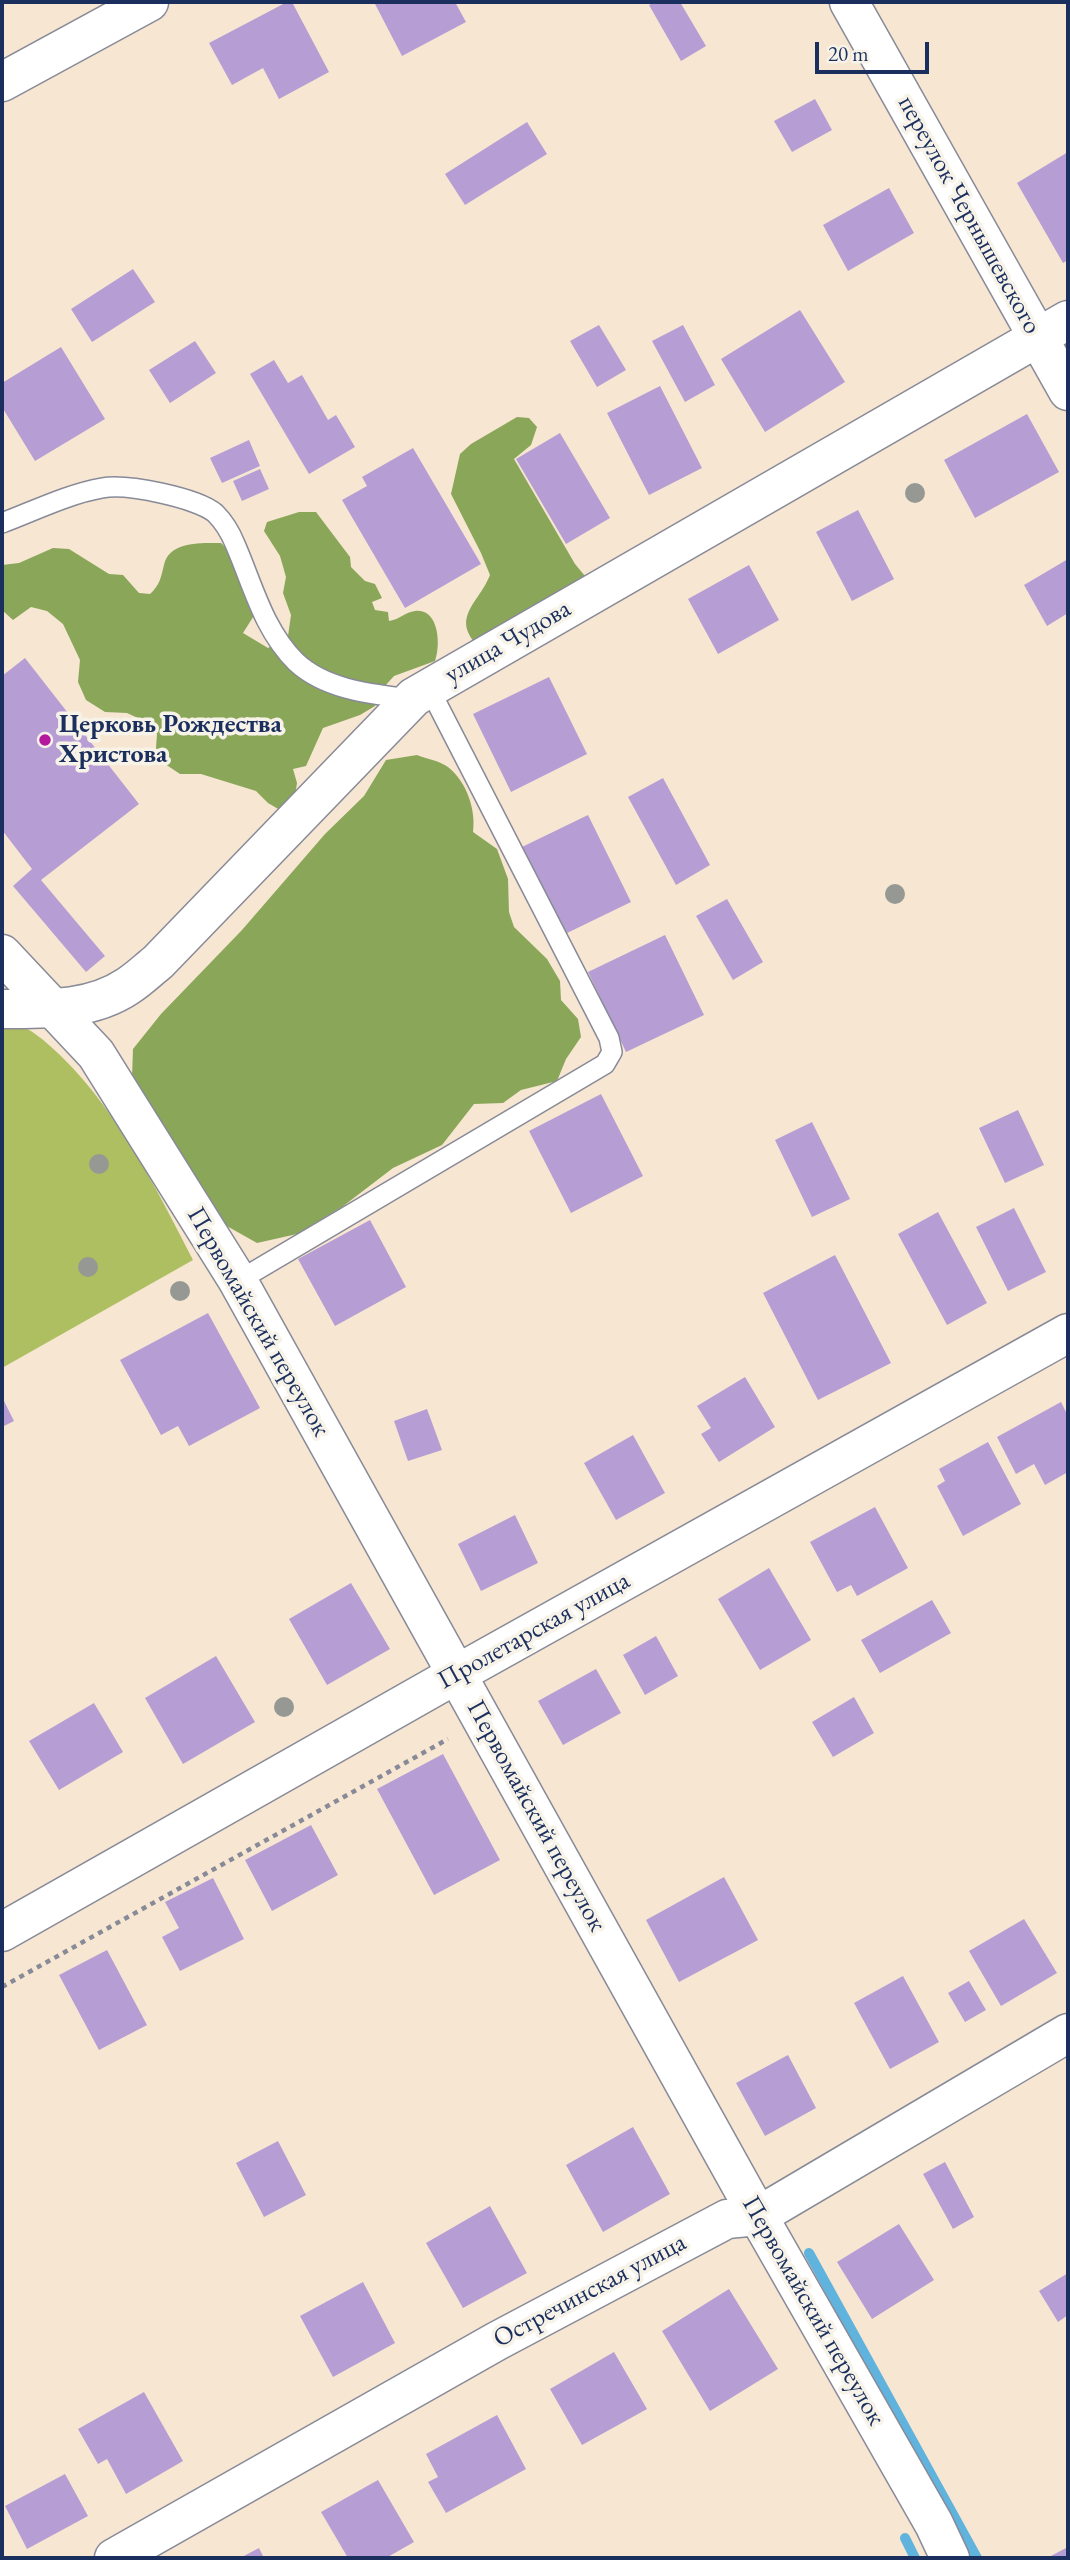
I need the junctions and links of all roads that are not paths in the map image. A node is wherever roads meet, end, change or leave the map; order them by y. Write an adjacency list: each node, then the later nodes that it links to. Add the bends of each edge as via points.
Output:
1 (149, 2): 3 (street)
2 (849, 2): 4 (street, переулок Чернышевского)
3 (2, 82)
4 (1053, 328): 5 (street, переулок Чернышевского); 7 (street, улица Чудова)
5 (1068, 391)
6 (2, 523): 7 (lane, via 103,487 125,486 185,500 214,512 234,542 258,606 297,663 324,680 359,691)
7 (420, 694): 10 (street, улица Чудова, via 158,962 128,987 93,1003); 11 (lane, via 609,1038 612,1052 605,1064)
8 (2, 954): 10 (street, Первомайский переулок)
9 (2, 1009): 10 (street, улица Чудова)
10 (55, 1009): 11 (street, Первомайский переулок, via 96,1054)
11 (238, 1281): 13 (street, Первомайский переулок)
12 (1068, 1334): 13 (street, Пролетарская улица)
13 (457, 1674): 14 (street, Пролетарская улица); 16 (street, Первомайский переулок)
14 (2, 1932)
15 (1068, 2033): 16 (street, Остречинская улица)
16 (758, 2216): 17 (street, Остречинская улица, via 727,2219 702,2231 497,2341); 18 (street, Первомайский переулок)
17 (114, 2558)
18 (950, 2558)

